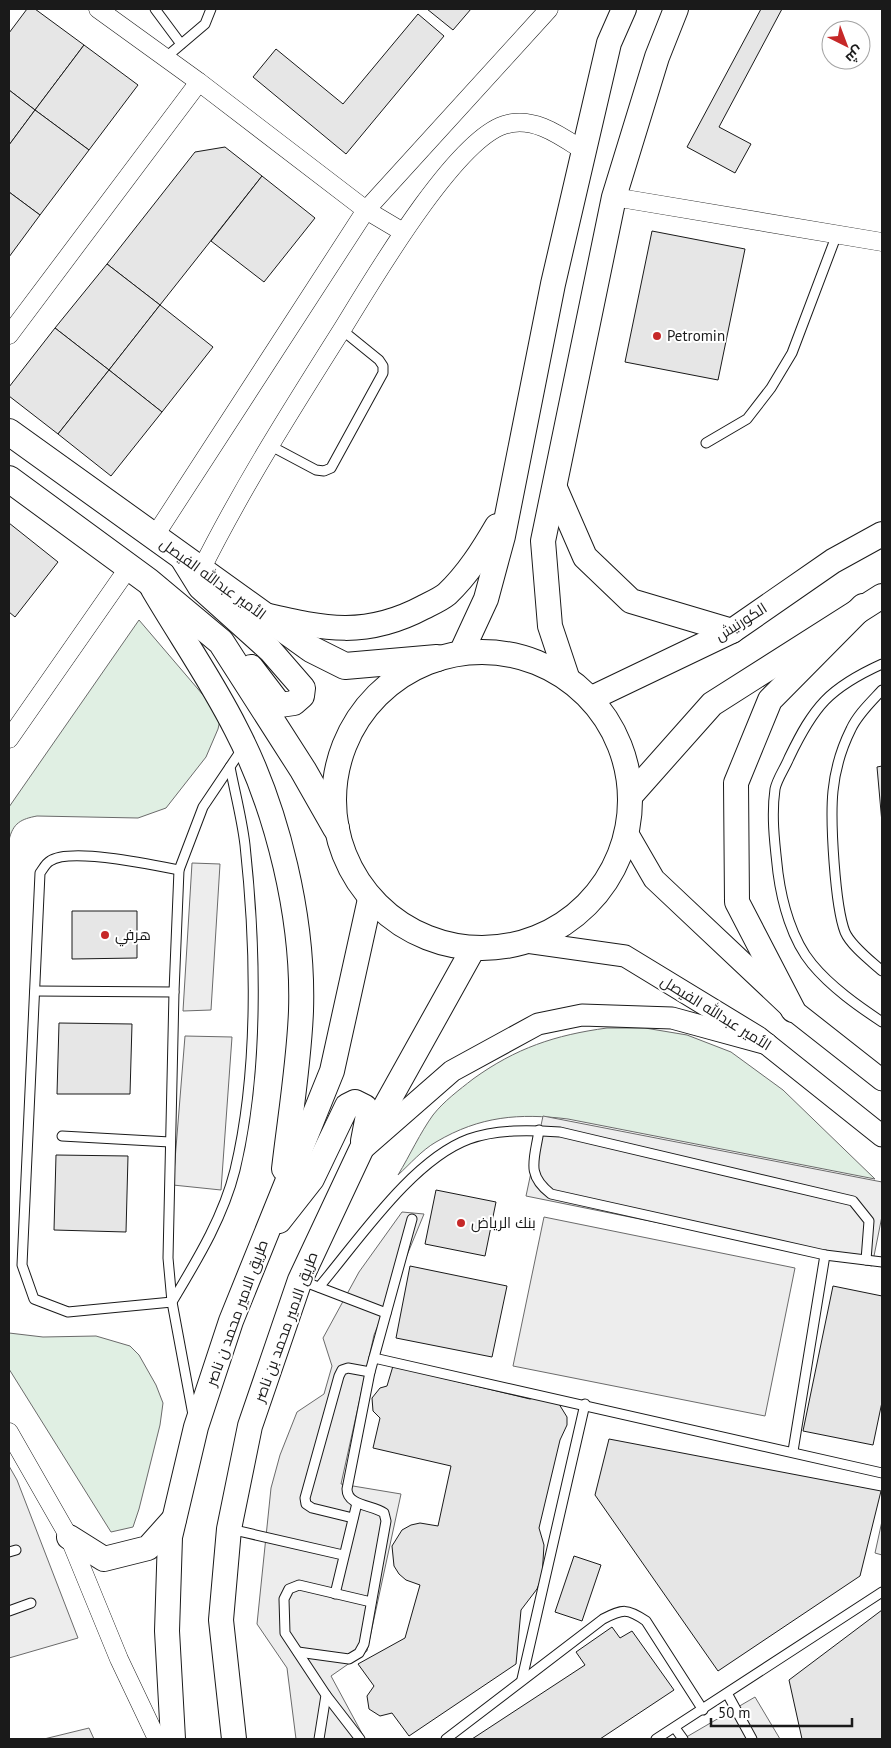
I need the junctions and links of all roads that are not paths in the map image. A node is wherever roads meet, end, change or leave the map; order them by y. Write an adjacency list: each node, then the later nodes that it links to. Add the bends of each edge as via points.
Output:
1 (98, 9): 8 (street)
2 (155, 9): 7 (lane)
3 (211, 9): 7 (lane, via 205,24)
4 (549, 9): 12 (street)
5 (624, 9): 10 (main road, via 609,43)
6 (676, 9): 11 (main road, via 657,57)
7 (182, 44): 8 (lane)
8 (165, 58): 9 (street)
9 (199, 82): 12 (street); 17 (street)
10 (584, 151): 13 (street, via 551,129 528,124 504,124 482,137 461,157); 23 (main road, via 553,284)
11 (614, 197): 14 (street); 22 (main road)
12 (366, 210): 13 (street); 25 (street)
13 (403, 232): 16 (street)
14 (837, 234): 15 (street); 19 (lane, via 792,353 771,388 747,419)
15 (882, 242)
16 (342, 330): 20 (street); 20 (lane, via 379,360 383,373 331,468 316,470)
17 (9, 335)
18 (9, 432): 25 (main road, الأمير عبدالله الفيصل)
19 (706, 443)
20 (269, 445): 27 (street)
21 (9, 479): 28 (main road)
22 (555, 488): 31 (main road, via 586,557 632,601); 35 (main road, via 543,541 550,626)
23 (508, 510): 30 (main road, via 477,559 446,595 412,613 366,628 321,628); 33 (main road, via 486,599)
24 (882, 534): 31 (main road, الكورنيش, via 833,561)
25 (154, 537): 26 (main road, الأمير عبدالله الفيصل)
26 (180, 554): 27 (main road, الأمير عبدالله الفيصل); 32 (main road, via 200,587 296,678 303,688 302,696 294,703 280,705 251,666)
27 (201, 570): 30 (main road, الأمير عبدالله الفيصل)
28 (139, 574): 32 (main road); 38 (street); 39 (main road, via 237,729)
29 (873, 601): 41 (main road, via 712,704); 51 (main road, via 770,700 736,783 737,902)
30 (263, 615): 33 (main road, الأمير عبدالله الفيصل, via 311,650 345,666)
31 (732, 630): 37 (main road, الكورنيش)
32 (221, 642): 42 (main road)
33 (449, 656): 35 (main road, via 498,652 534,660); 42 (main road, via 398,678 367,707 345,744 334,785)
34 (882, 664): 52 (lane, via 854,677 831,694 806,724 775,788 774,840 781,891 797,941 812,965 855,1004)
35 (566, 677): 37 (main road)
36 (882, 690): 48 (lane, via 851,728 840,757 833,791 834,857 842,920 846,934)
37 (592, 698): 41 (main road, via 613,727 623,751)
38 (9, 738)
39 (244, 747): 40 (lane); 60 (main road, via 270,810 288,875 298,941 301,1011)
40 (230, 767): 44 (lane, via 203,807); 67 (lane, via 245,844 253,973 249,1094 235,1171 210,1240)
41 (632, 794): 43 (main road)
42 (336, 828): 45 (main road, via 348,866)
43 (628, 834): 46 (main road, via 607,881 572,919); 51 (street, via 654,879)
44 (179, 870): 49 (lane, via 70,854 50,861 40,873); 50 (lane)
45 (370, 899): 47 (main road, via 400,924 434,942); 60 (main road, طريق الامير محمد ن ناصر, via 332,1071)
46 (526, 942): 47 (main road, via 500,948); 53 (street, الأمير عبدالله الفيصل, via 625,956)
47 (472, 949): 59 (main road, طريق الامير محمد بن ناصر)
48 (882, 971)
49 (35, 991): 50 (lane); 67 (lane, via 22,1265 34,1299 68,1312)
50 (174, 992): 58 (lane)
51 (793, 1010): 54 (street)
52 (882, 1022)
53 (767, 1044): 57 (street, الأمير عبدالله الفيصل); 59 (street, via 672,1018 582,1015 538,1024 452,1071)
54 (881, 1077)
55 (540, 1130): 63 (lane, via 533,1173 540,1186 551,1194); 64 (lane, via 853,1201 869,1221); 66 (lane, via 494,1133 468,1139 441,1154 408,1182)
56 (62, 1136): 58 (lane)
57 (882, 1136)
58 (170, 1142): 67 (lane, via 168,1258)
59 (361, 1150): 62 (main road, via 368,1116 365,1107 355,1102 347,1106 312,1178 287,1213); 66 (main road, طريق الامير محمد بن ناصر)
60 (281, 1196): 62 (main road, طريق الامير محمد ن ناصر)
61 (412, 1219): 68 (lane)
62 (267, 1232): 72 (main road, طريق الامير محمد ن ناصر, via 231,1321)
63 (825, 1255): 64 (lane); 74 (lane)
64 (866, 1260): 65 (lane)
65 (882, 1262)
66 (309, 1284): 68 (lane); 79 (main road, طريق الامير محمد بن ناصر, via 250,1426)
67 (172, 1302): 72 (lane)
68 (386, 1314): 69 (lane)
69 (374, 1358): 70 (lane); 71 (lane)
70 (370, 1372): 76 (lane, via 347,1489 347,1496); 78 (lane, via 342,1370 305,1498 306,1504 312,1508)
71 (585, 1404): 74 (lane); 88 (lane)
72 (196, 1427): 77 (main road, طريق الامير محمد ن ناصر)
73 (9, 1432): 80 (street)
74 (793, 1451): 75 (lane)
75 (882, 1472)
76 (357, 1503): 78 (lane); 84 (lane, via 376,1507 384,1513 386,1521)
77 (175, 1518): 80 (main road, via 148,1548 104,1559); 94 (main road, طريق الامير محمد ن ناصر, via 170,1538 167,1632)
78 (353, 1518): 81 (lane)
79 (229, 1529): 81 (lane); 95 (main road, طريق الامير محمد بن ناصر, via 221,1620)
80 (69, 1537): 93 (street, via 119,1659)
81 (343, 1556): 83 (lane)
82 (882, 1592): 89 (lane)
83 (335, 1594): 84 (lane); 87 (lane, via 298,1586 289,1589 284,1599 283,1621 285,1633)
84 (371, 1602): 87 (lane, via 364,1644 359,1653 349,1659)
85 (31, 1603): 86 (lane)
86 (9, 1611)
87 (298, 1652): 90 (lane)
88 (522, 1679): 91 (lane, via 603,1619 621,1610 632,1612 646,1621); 98 (lane)
89 (728, 1694): 91 (lane); 101 (lane)
90 (326, 1695): 96 (lane); 97 (lane)
91 (702, 1710): 92 (lane)
92 (675, 1728): 99 (lane); 100 (lane)
93 (157, 1739)
94 (173, 1739)
95 (234, 1739)
96 (318, 1739)
97 (360, 1739)
98 (446, 1739)
99 (656, 1739)
100 (683, 1739)
101 (752, 1739)

